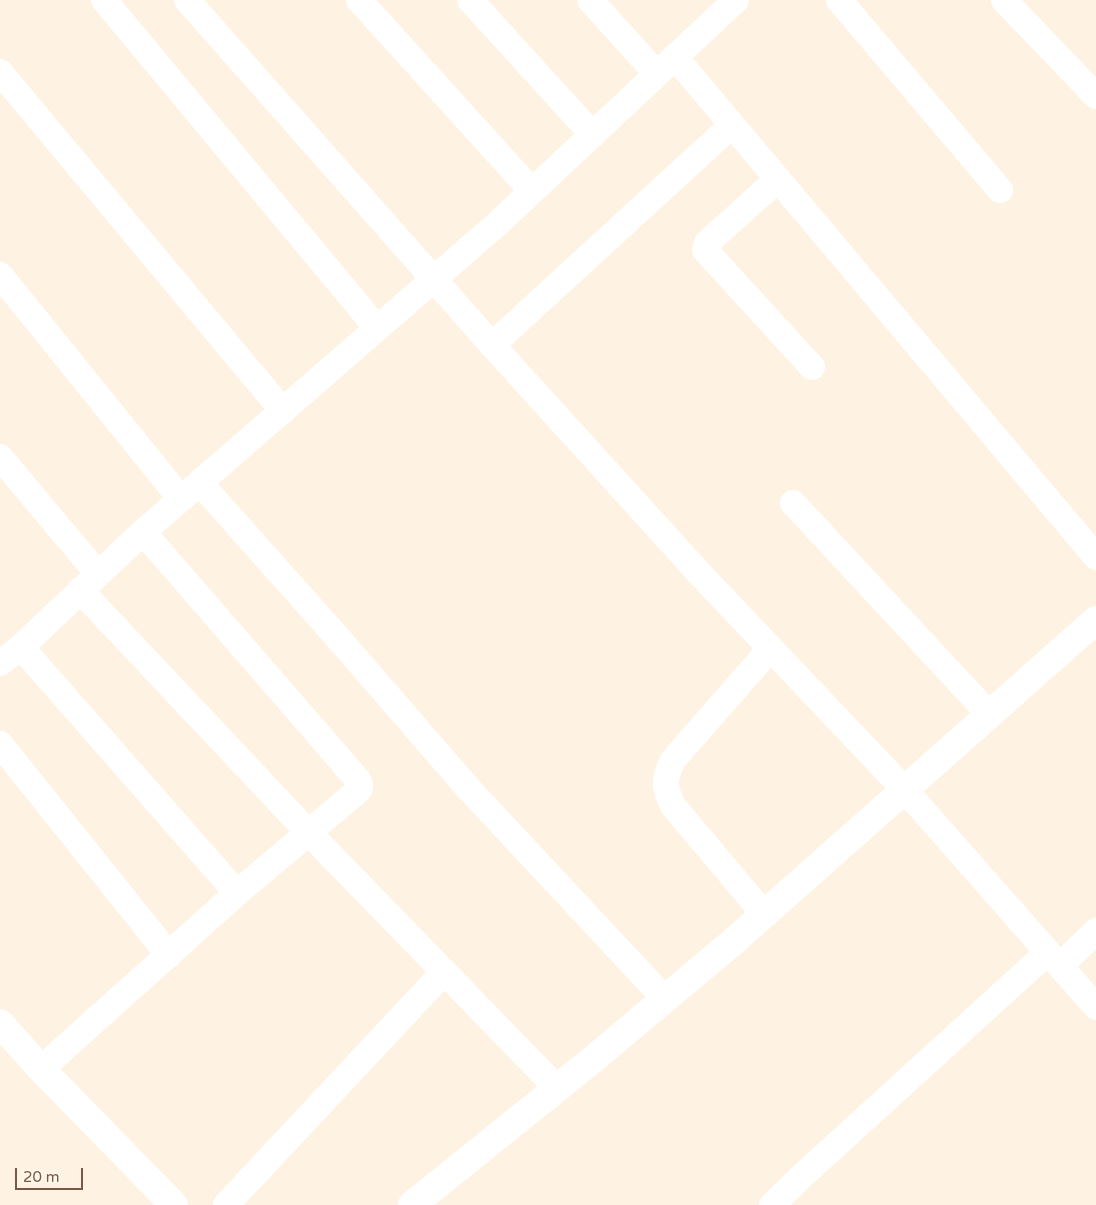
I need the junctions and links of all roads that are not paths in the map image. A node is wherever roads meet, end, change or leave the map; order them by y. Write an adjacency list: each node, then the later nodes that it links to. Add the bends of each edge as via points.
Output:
1 (104, 0): 19 (street)
2 (187, 0): 18 (street)
3 (359, 0): 16 (street)
4 (470, 0): 13 (street)
5 (590, 0): 9 (street)
6 (839, 0): 15 (street)
7 (1004, 0): 11 (street)
8 (721, 5): 9 (street)
9 (666, 66): 12 (street); 13 (street)
10 (0, 72): 22 (street)
11 (1096, 96)
12 (732, 125): 14 (street); 20 (street)
13 (593, 135): 16 (street)
14 (778, 178): 21 (street, via 707,243 705,250); 27 (street)
15 (1000, 190)
16 (532, 191): 18 (street)
17 (0, 275): 24 (street)
18 (433, 278): 19 (street); 20 (street)
19 (377, 328): 22 (street)
20 (492, 345): 30 (street)
21 (812, 367)
22 (283, 411): 24 (street)
23 (0, 457): 28 (street)
24 (190, 491): 26 (street); 42 (street, via 338,638 468,788)
25 (793, 503): 32 (street)
26 (143, 532): 28 (street); 35 (street, via 358,780 359,790)
27 (1096, 558)
28 (89, 582): 31 (street); 35 (street)
29 (1096, 620): 32 (street)
30 (771, 648): 34 (street); 37 (street, via 673,760 666,773 666,792 674,807)
31 (7, 654): 36 (street)
32 (990, 715): 34 (street)
33 (0, 744): 39 (street)
34 (905, 790): 37 (street); 40 (street)
35 (309, 833): 36 (street); 41 (street)
36 (237, 892): 39 (street)
37 (764, 914): 42 (street)
38 (1096, 931): 40 (street)
39 (169, 955): 45 (street)
40 (1054, 959): 43 (street); 50 (street, via 823,1156)
41 (444, 972): 46 (street); 48 (street)
42 (665, 999): 46 (street)
43 (1096, 1007)
44 (0, 1023): 45 (street)
45 (41, 1069): 47 (street)
46 (556, 1088): 49 (street)
47 (174, 1205)
48 (226, 1205)
49 (412, 1205)
50 (772, 1205)

